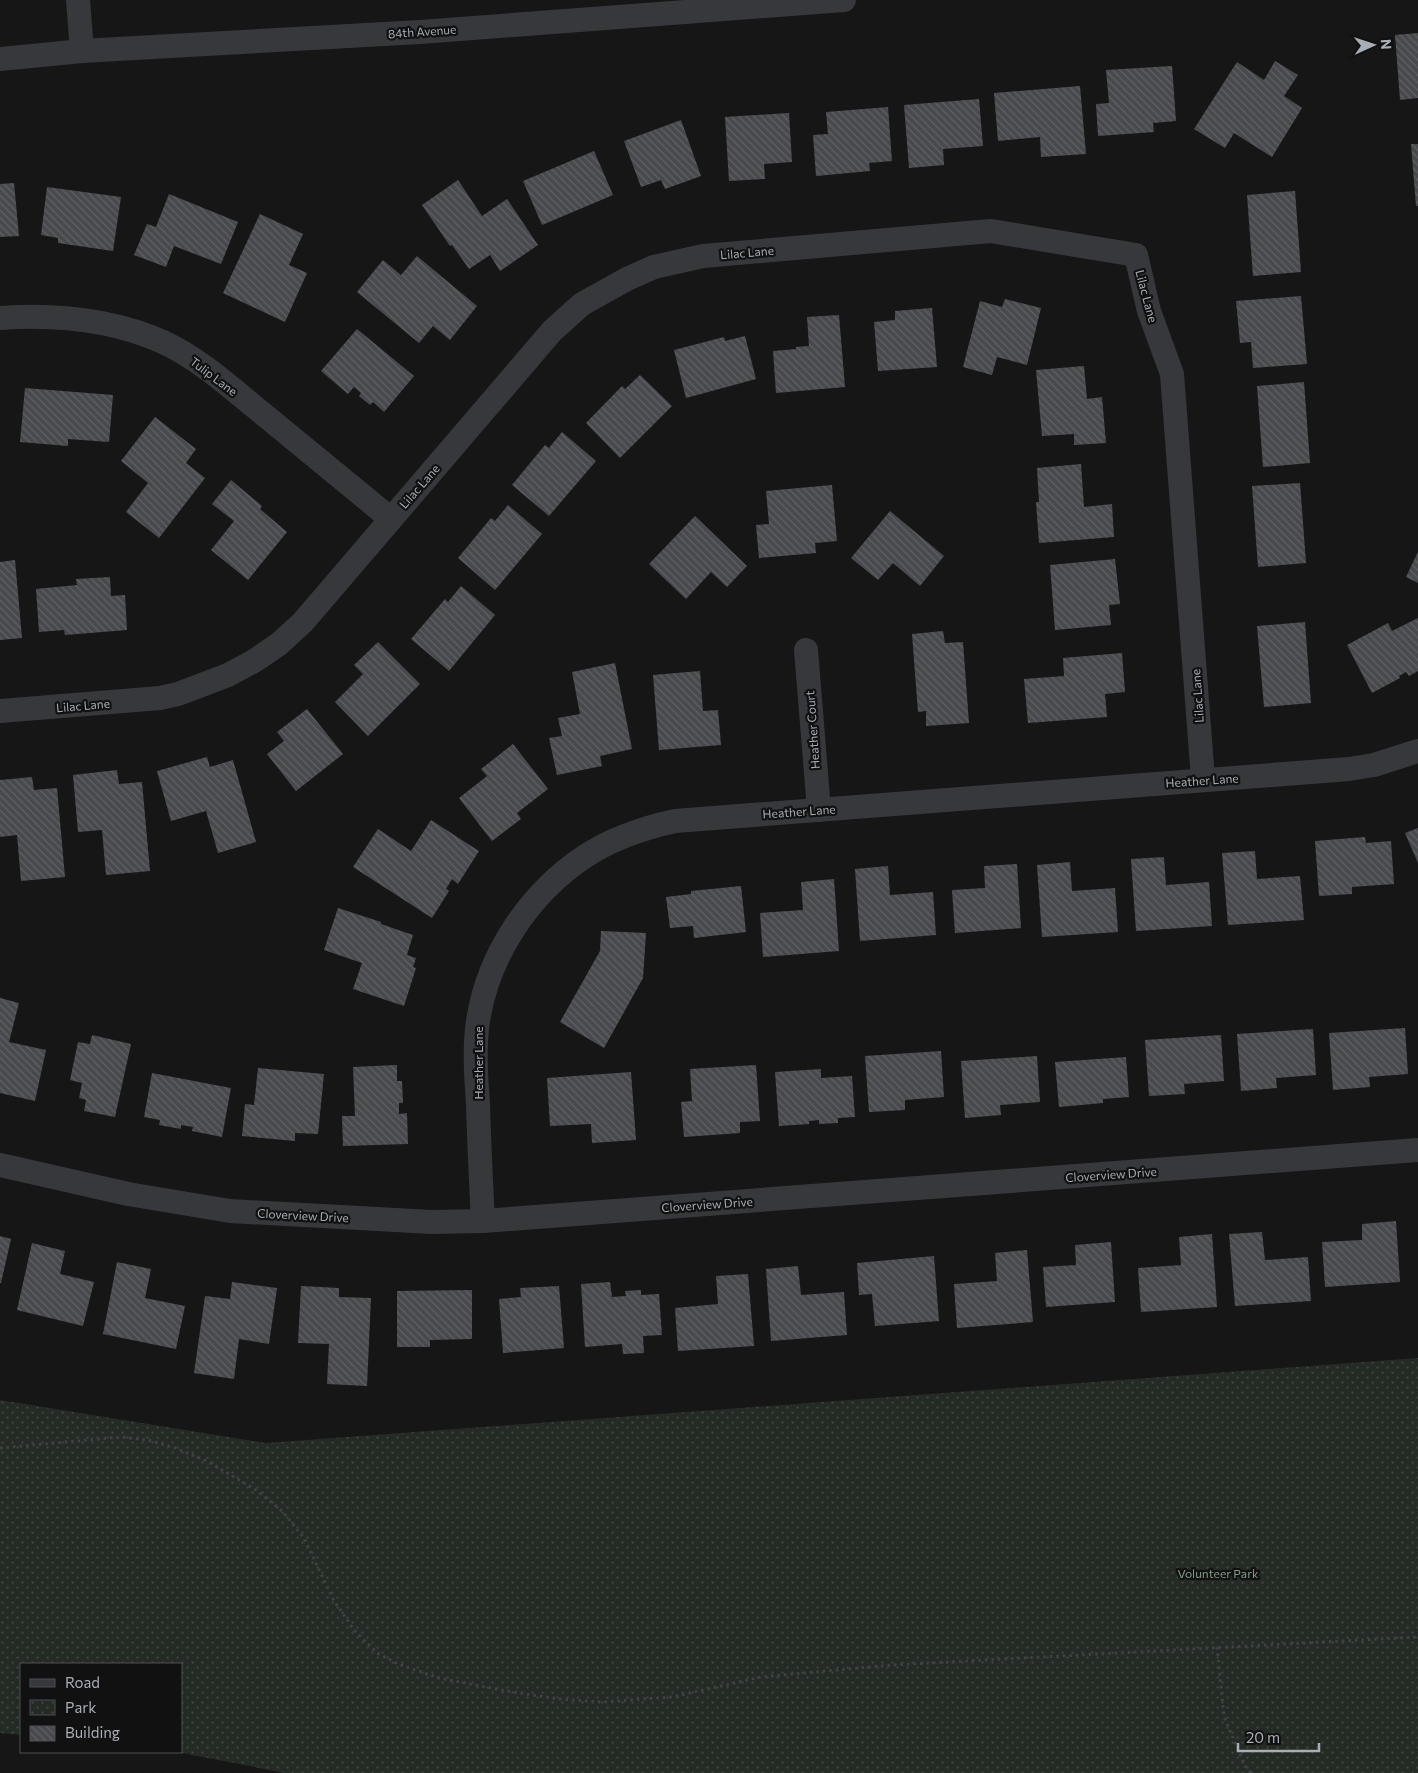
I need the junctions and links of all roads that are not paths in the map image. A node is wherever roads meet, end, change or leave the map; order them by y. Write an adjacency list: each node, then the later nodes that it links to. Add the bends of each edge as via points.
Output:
1 (78, 0): 3 (street)
2 (844, 0): 3 (street, 84th Avenue, via 420,32)
3 (82, 51): 4 (street, 84th Avenue)
4 (0, 58)
5 (0, 318): 6 (street, Tulip Lane, via 48,316 88,320 118,326 164,342 206,368)
6 (391, 519): 8 (street, Lilac Lane, via 302,622 279,644 228,675 160,698); 10 (street, Lilac Lane, via 552,330 582,304 654,268 703,256 991,230 1136,256 1149,311 1172,374)
7 (806, 650): 11 (street, Heather Court)
8 (0, 711)
9 (1418, 751): 10 (street, Heather Lane, via 1349,769)
10 (1203, 779): 11 (street, Heather Lane)
11 (819, 810): 14 (street, Heather Lane, via 675,821 648,827 614,840 584,857 537,899 512,930 498,956 478,1020 475,1050)
12 (1418, 1150): 14 (street, Cloverview Drive)
13 (0, 1164): 14 (street, Cloverview Drive, via 128,1194 230,1211 432,1222)
14 (482, 1221)

